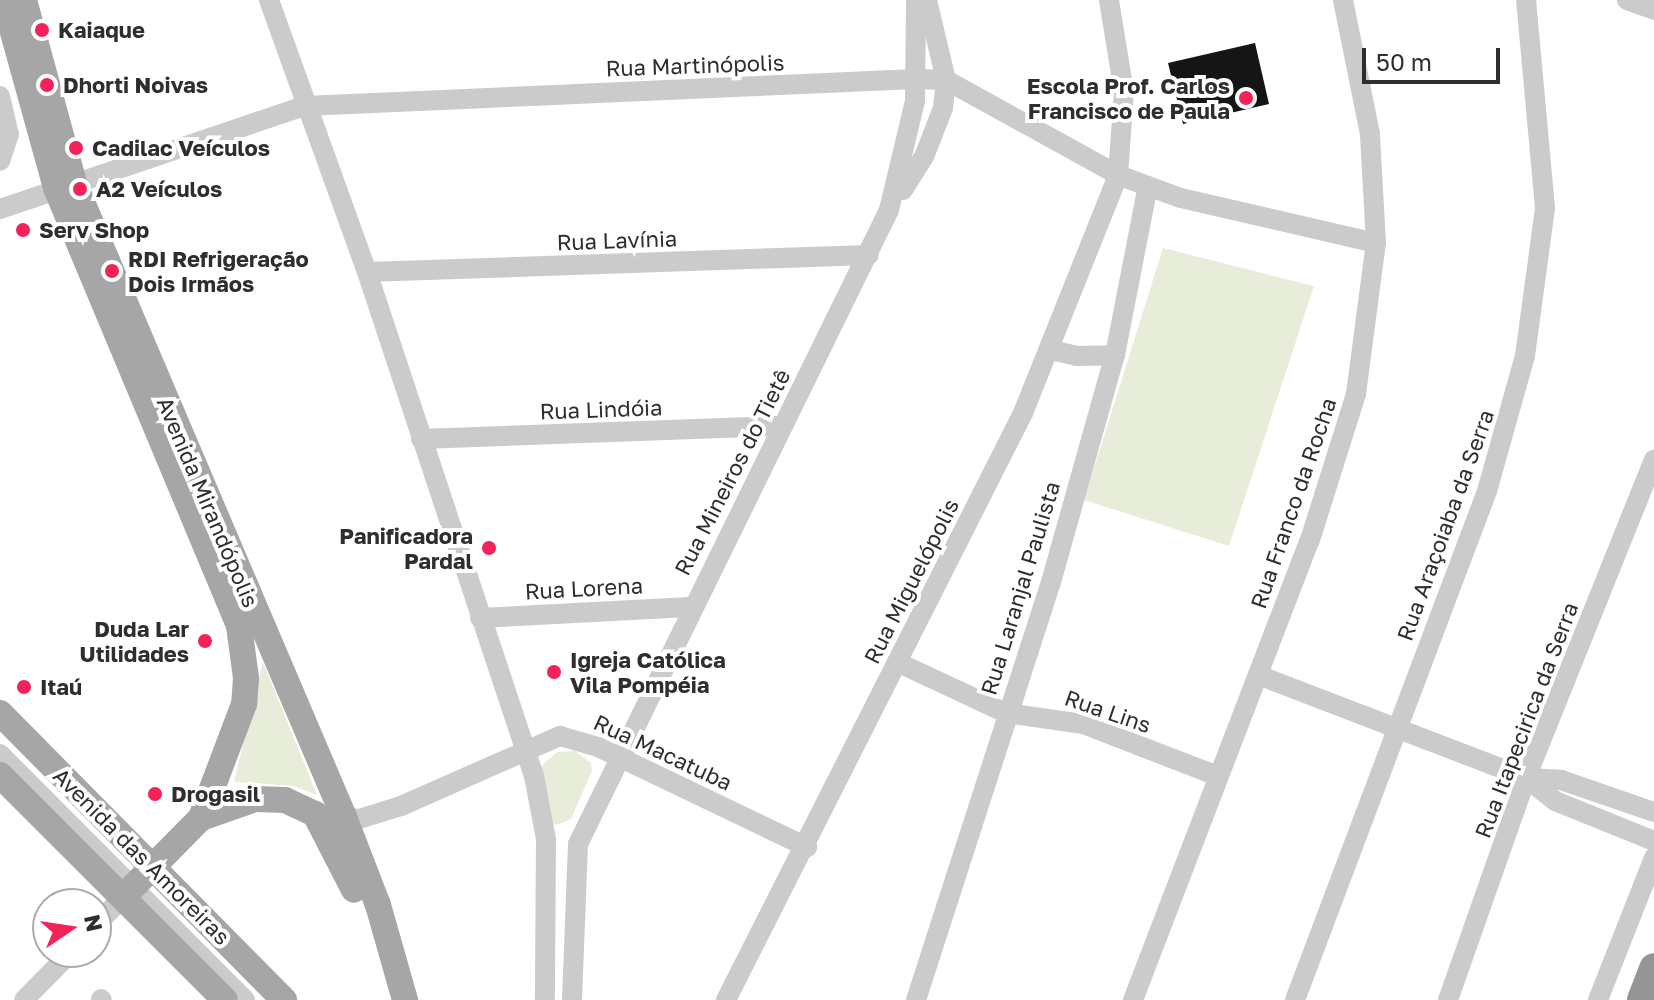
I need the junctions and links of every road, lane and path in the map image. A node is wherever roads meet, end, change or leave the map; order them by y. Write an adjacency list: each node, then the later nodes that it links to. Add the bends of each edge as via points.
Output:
1 (4, 0): 15 (main road, Avenida Mirandópolis)
2 (24, 0): 15 (main road, Avenida Mirandópolis)
3 (269, 0): 12 (street)
4 (916, 0): 9 (street, Rua Mineiros do Tietê)
5 (927, 0): 10 (street, Rua Mineiros do Tietê)
6 (1109, 0): 14 (street, Rua Miguelópolis, via 1124,92)
7 (1343, 0): 19 (street, Rua Franco da Rocha, via 1370,134)
8 (1526, 0): 34 (street, Rua Araçoiaba da Serra, via 1545,208 1525,356 1487,491)
9 (916, 79): 10 (street, Rua Martinópolis); 12 (street, Rua Martinópolis); 18 (street, Rua Mineiros do Tietê, via 911,126)
10 (946, 80): 14 (street, Rua Martinópolis); 18 (street, Rua Mineiros do Tietê, via 932,139)
11 (0, 96): 13 (street, via 9,134)
12 (305, 106): 15 (street, Rua Martinópolis); 21 (street)
13 (0, 161)
14 (1118, 175): 16 (street, Rua Martinópolis); 22 (street, Rua Miguelópolis)
15 (65, 186): 17 (street, Rua Martinópolis); 43 (main road, Avenida Mirandópolis); 44 (main road, Avenida Mirandópolis, via 239,626 244,704)
16 (1148, 186): 19 (street, Rua Martinópolis, via 1262,219); 23 (street, Rua Laranjal Paulista)
17 (0, 209)
18 (889, 210): 20 (street, Rua Mineiros do Tietê)
19 (1376, 243): 30 (street, Rua Franco da Rocha, via 1356,394 1310,540)
20 (869, 255): 21 (street, Rua Lavínia); 24 (street, Rua Mineiros do Tietê)
21 (367, 272): 25 (street)
22 (1051, 350): 23 (street, via 1076,356); 29 (street, Rua Miguelópolis)
23 (1115, 355): 32 (street, Rua Laranjal Paulista, via 1051,582)
24 (783, 426): 25 (street, Rua Lindóia); 27 (street, Rua Mineiros do Tietê)
25 (421, 439): 28 (street)
26 (1654, 460): 40 (street, Rua Itapecirica da Serra)
27 (690, 607): 28 (street, Rua Lorena); 37 (street, Rua Mineiros do Tietê)
28 (480, 618): 35 (street)
29 (897, 662): 32 (street, Rua Lins); 48 (street, Rua Miguelópolis)
30 (1258, 675): 34 (street); 39 (street, Rua Franco da Rocha)
31 (0, 713): 50 (main road, Avenida das Amoreiras)
32 (1006, 713): 39 (street, Rua Lins, via 1083,724); 63 (street, Rua Laranjal Paulista)
33 (0, 729): 50 (street)
34 (1395, 731): 40 (street); 65 (street, Rua Araçoiaba da Serra)
35 (526, 750): 37 (street, Rua Macatuba, via 560,736); 43 (street, Rua Macatuba, via 401,806 359,819); 45 (street)
36 (0, 754): 50 (street)
37 (617, 756): 47 (street, Rua Mineiros do Tietê); 48 (street, Rua Macatuba)
38 (0, 775): 50 (main road, Avenida das Amoreiras)
39 (1215, 775): 64 (street, Rua Franco da Rocha)
40 (1526, 778): 41 (street, via 1561,780); 46 (street, via 1555,801); 66 (street, Rua Itapecirica da Serra)
41 (1654, 812)
42 (315, 814): 43 (street, Rua Macatuba); 44 (main road, via 285,800 255,799); 54 (main road)
43 (344, 817): 54 (main road, Avenida Mirandópolis, via 378,905)
44 (201, 818): 50 (main road)
45 (546, 839): 47 (street); 60 (street)
46 (1654, 841)
47 (578, 844): 61 (street)
48 (807, 847): 62 (street, Rua Miguelópolis)
49 (1654, 858): 67 (street)
50 (139, 882): 51 (street); 56 (main road, Avenida das Amoreiras); 57 (street); 58 (street); 59 (main road, Avenida das Amoreiras)
51 (112, 909)
52 (55, 968): 55 (street)
53 (1654, 968): 68 (highway)
54 (404, 997)
55 (24, 1000)
56 (225, 1000)
57 (245, 1000)
58 (267, 1000)
59 (284, 1000)
60 (545, 1000)
61 (572, 1000)
62 (726, 1000)
63 (916, 1000)
64 (1133, 1000)
65 (1295, 1000)
66 (1448, 1000)
67 (1598, 1000)
68 (1642, 1000)

